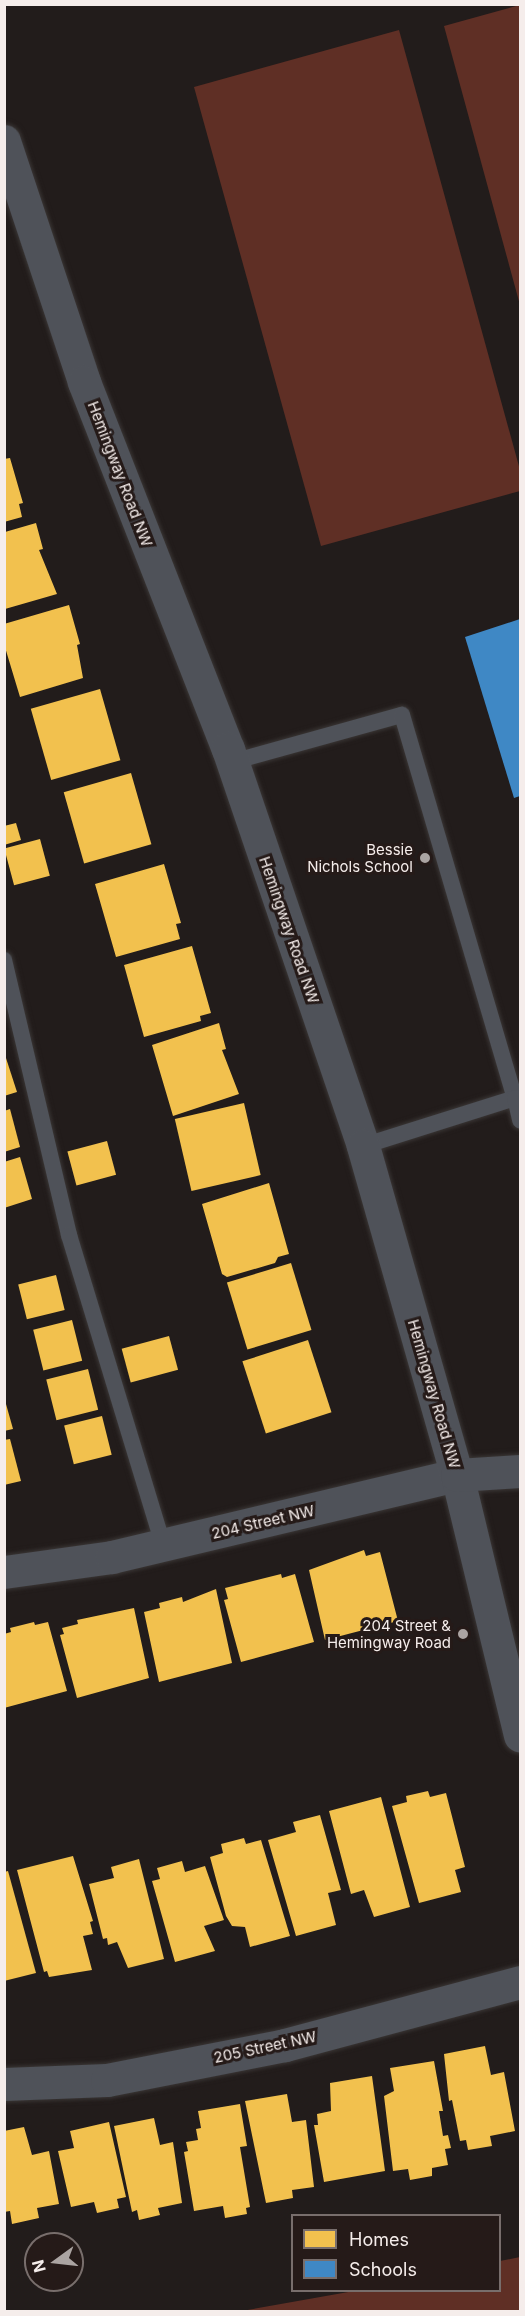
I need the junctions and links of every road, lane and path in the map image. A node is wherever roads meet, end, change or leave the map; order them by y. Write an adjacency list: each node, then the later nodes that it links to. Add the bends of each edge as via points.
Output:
1 (4, 141): 2 (street, Hemingway Road NW, via 84,382)
2 (232, 762): 4 (lane, via 402,715); 6 (street, Hemingway Road NW)
3 (4, 960): 9 (lane, via 69,1234)
4 (515, 1098): 5 (lane); 6 (lane)
5 (520, 1120)
6 (363, 1146): 8 (street, Hemingway Road NW)
7 (520, 1471): 8 (street, 204 Street NW)
8 (457, 1475): 9 (street, 204 Street NW); 11 (street, Hemingway Road NW)
9 (163, 1545): 10 (street, 204 Street NW, via 112,1557)
10 (4, 1572)
11 (520, 1735)
12 (520, 1982): 13 (street, 205 Street NW, via 285,2045 107,2080)
13 (4, 2084)

